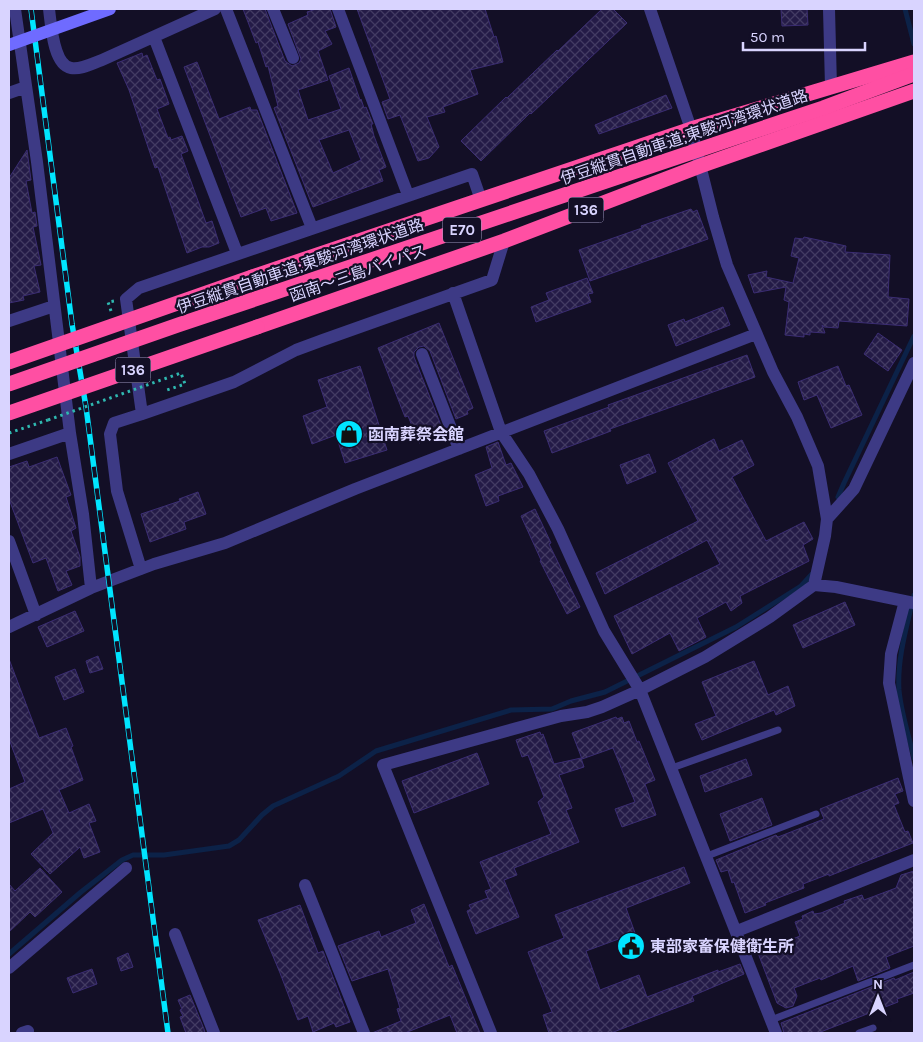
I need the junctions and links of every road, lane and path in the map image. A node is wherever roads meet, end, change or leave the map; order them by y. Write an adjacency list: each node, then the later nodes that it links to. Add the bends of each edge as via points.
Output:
1 (15, 9): 16 (street)
2 (49, 9): 10 (street, via 59,59 72,68 86,66)
3 (110, 9): 11 (street, bridge)
4 (215, 9): 10 (street)
5 (226, 9): 23 (street)
6 (273, 9): 12 (street)
7 (338, 9): 21 (street)
8 (650, 9): 19 (street)
9 (829, 9): 15 (street)
10 (154, 37): 25 (street)
11 (9, 45)
12 (293, 58)
13 (914, 62): 15 (highway, 函南～三島バイパス)
14 (914, 74): 35 (highway, 伊豆縦貫自動車道;東駿河湾環状道路 / E70, bridge, via 823,108)
15 (831, 87): 19 (highway, 函南～三島バイパス)
16 (26, 88): 18 (street); 28 (street)
17 (914, 91): 20 (highway, 函南～三島バイパス / 136)
18 (9, 93)
19 (691, 128): 20 (street); 22 (highway, 函南～三島バイパス)
20 (700, 166): 24 (highway, 函南～三島バイパス / 136); 31 (street, via 727,265)
21 (408, 195): 22 (street, via 472,174); 23 (street)
22 (481, 200): 33 (highway, 函南～三島バイパス, bridge)
23 (312, 228): 25 (street)
24 (504, 241): 26 (street, via 492,280); 37 (highway, 函南～三島バイパス / 136, bridge)
25 (237, 253): 38 (street, via 139,288 126,299)
26 (453, 293): 38 (street, via 296,350 234,382); 39 (street)
27 (108, 302): 29 (path)
28 (54, 306): 30 (street); 41 (street)
29 (112, 314)
30 (9, 321)
31 (756, 334): 39 (street); 44 (street, via 818,466)
32 (422, 354): 42 (street)
33 (9, 362)
34 (914, 362): 44 (street, via 854,489)
35 (9, 384)
36 (167, 390): 40 (path, bridge, via 185,384 181,373)
37 (9, 413)
38 (142, 414): 46 (street, via 114,423 110,434 116,491)
39 (501, 432): 42 (street); 52 (street, via 529,474 604,631)
40 (9, 433)
41 (70, 433): 43 (street); 48 (street)
42 (459, 449): 46 (street, via 225,543)
43 (9, 454)
44 (826, 519): 47 (street)
45 (9, 541): 50 (street)
46 (141, 569): 48 (street)
47 (814, 585): 49 (street); 52 (street, via 727,644)
48 (91, 588): 50 (street)
49 (909, 602): 55 (street, via 891,654 889,683)
50 (36, 615): 51 (street)
51 (9, 627)
52 (640, 690): 54 (street); 69 (street, via 587,712 561,716 383,765)
53 (778, 730): 54 (lane)
54 (672, 768): 57 (street)
55 (914, 801)
56 (816, 814): 57 (lane)
57 (707, 856): 61 (street)
58 (914, 860): 61 (street)
59 (126, 868): 64 (street)
60 (305, 885): 68 (street)
61 (737, 931): 65 (street)
62 (176, 934): 67 (street)
63 (914, 965): 65 (lane)
64 (9, 968)
65 (771, 1020): 70 (street)
66 (873, 1028): 71 (lane)
67 (214, 1033)
68 (364, 1033)
69 (492, 1033)
70 (776, 1033)
71 (859, 1033)

